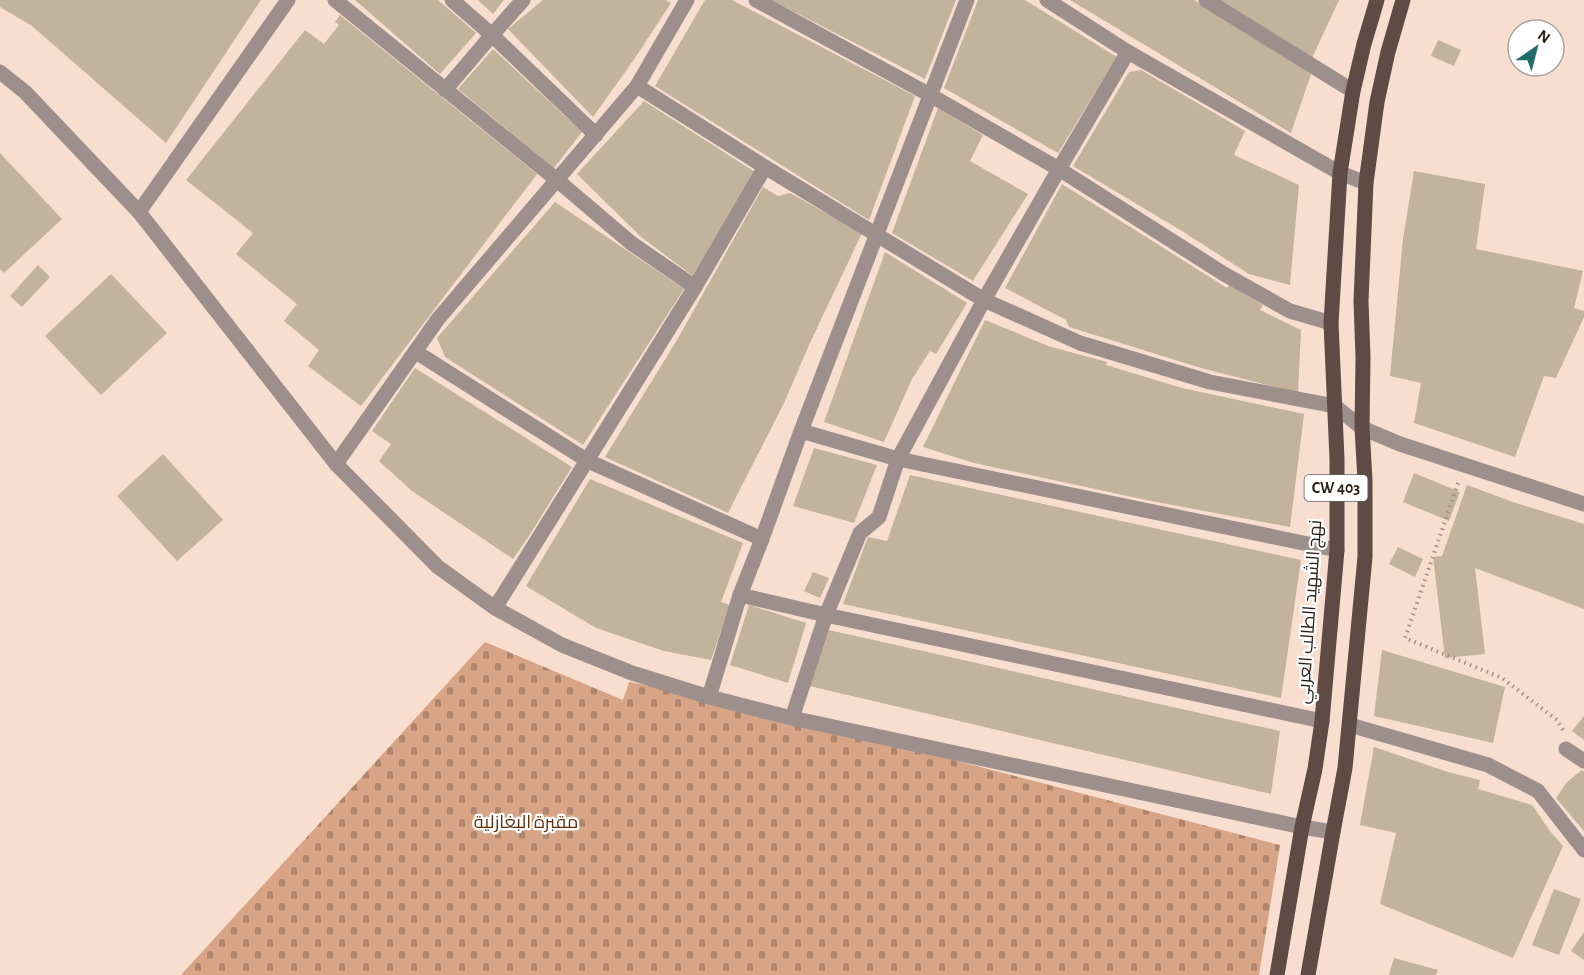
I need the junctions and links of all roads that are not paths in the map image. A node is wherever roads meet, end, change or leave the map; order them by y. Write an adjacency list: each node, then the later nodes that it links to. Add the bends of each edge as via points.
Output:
1 (288, 0): 25 (street)
2 (335, 0): 16 (street)
3 (452, 0): 12 (street)
4 (524, 0): 12 (street)
5 (686, 0): 15 (street)
6 (756, 0): 18 (street)
7 (967, 0): 18 (street)
8 (1047, 0): 13 (street)
9 (1206, 0): 17 (street)
10 (1403, 0): 24 (main road, CW 403, via 1377,102)
11 (1373, 2): 17 (main road, نهج الشهيد الطالب العربي / CW 403)
12 (492, 35): 16 (street); 19 (street)
13 (1128, 52): 21 (street); 22 (street)
14 (0, 72): 25 (street, via 25,92)
15 (637, 86): 19 (street); 20 (street)
16 (446, 90): 23 (street)
17 (1353, 91): 22 (main road, نهج الشهيد الطالب العربي / CW 403)
18 (930, 95): 21 (street); 26 (street)
19 (596, 135): 23 (street)
20 (765, 167): 26 (street); 27 (street)
21 (1059, 170): 28 (street); 29 (street, via 1290,311)
22 (1340, 173): 24 (street); 29 (main road, نهج الشهيد الطالب العربي / CW 403)
23 (556, 180): 27 (street, via 631,243); 30 (street, via 438,319)
24 (1366, 183): 32 (main road, CW 403, via 1361,301)
25 (140, 212): 36 (street)
26 (878, 235): 28 (street); 33 (street)
27 (695, 287): 35 (street)
28 (984, 300): 31 (street, via 1080,343 1210,382); 34 (street)
29 (1331, 323): 31 (main road, نهج الشهيد الطالب العربي / CW 403)
30 (416, 352): 35 (street); 36 (street)
31 (1335, 406): 32 (street); 39 (main road, نهج الشهيد الطالب العربي / CW 403)
32 (1362, 428): 37 (street); 46 (main road, CW 403, via 1365,557)
33 (801, 431): 34 (street); 38 (street)
34 (898, 459): 39 (street); 42 (street, via 879,517 860,533)
35 (588, 461): 38 (street); 41 (street)
36 (336, 464): 41 (street, via 438,567)
37 (1584, 504)
38 (762, 539): 40 (street)
39 (1337, 550): 45 (main road, نهج الشهيد الطالب العربي / CW 403)
40 (740, 595): 42 (street); 43 (street)
41 (495, 608): 43 (street, via 562,645 632,673)
42 (826, 615): 44 (street); 45 (street)
43 (709, 697): 44 (street)
44 (792, 717): 49 (street)
45 (1322, 721): 49 (main road, نهج الشهيد الطالب العربي / CW 403)
46 (1350, 725): 50 (main road, CW 403); 51 (street, via 1488,765 1538,791)
47 (1566, 749): 48 (street)
48 (1584, 761)
49 (1302, 827): 50 (street); 52 (main road, نهج الشهيد الطالب العربي / CW 403)
50 (1333, 832): 53 (main road, CW 403)
51 (1584, 850)
52 (1277, 975)
53 (1308, 975)

